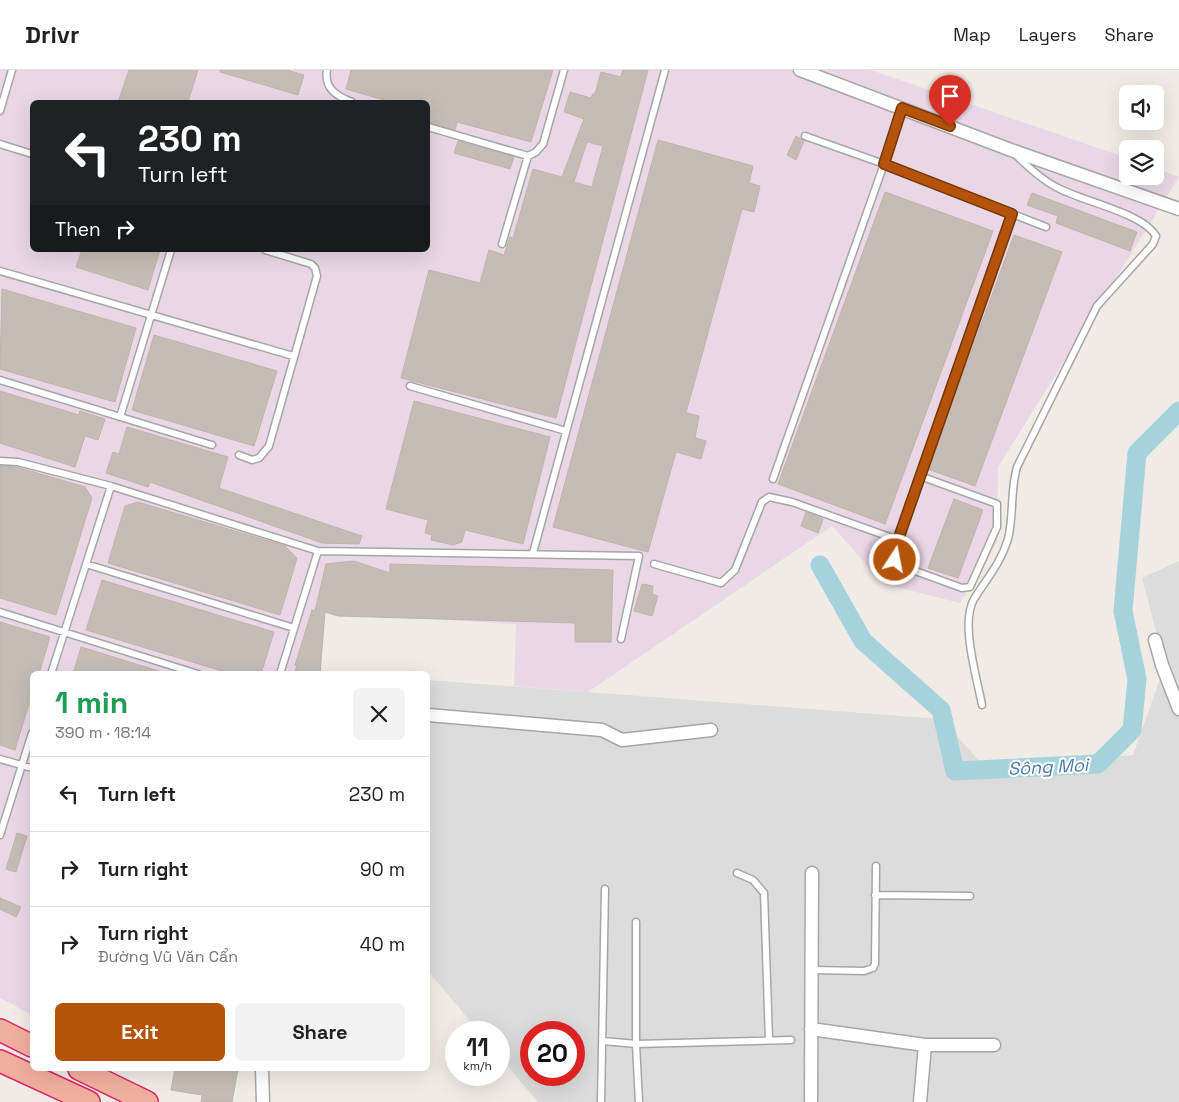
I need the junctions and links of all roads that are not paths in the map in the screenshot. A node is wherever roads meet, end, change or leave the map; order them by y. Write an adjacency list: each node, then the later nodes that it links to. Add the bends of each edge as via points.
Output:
1 (12, 70): 8 (lane)
2 (327, 70): 6 (lane, via 330,90)
3 (564, 70): 14 (lane, via 544,144)
4 (665, 70): 28 (lane)
5 (800, 70): 7 (street)
6 (348, 100)
7 (902, 108): 12 (street); 15 (lane)
8 (0, 111)
9 (430, 129): 14 (lane)
10 (805, 136): 15 (lane)
11 (0, 144): 13 (lane)
12 (1011, 150): 16 (street); 48 (lane, via 1029,169 1056,188 1134,217 1151,228 1156,236 1154,244 1097,306 1016,466 1004,554 970,611 969,636)
13 (30, 153)
14 (528, 156): 19 (lane)
15 (884, 164): 17 (lane); 33 (lane)
16 (1179, 209)
17 (1012, 214): 18 (lane); 32 (lane)
18 (1046, 227)
19 (502, 244)
20 (171, 252): 23 (lane)
21 (272, 252): 24 (lane, via 311,264 317,272)
22 (0, 271): 23 (lane)
23 (151, 315): 24 (lane); 27 (lane)
24 (293, 356): 30 (lane, via 269,446 259,458 252,460)
25 (0, 380): 27 (lane)
26 (410, 386): 28 (lane)
27 (120, 417): 29 (lane)
28 (566, 431): 37 (lane)
29 (212, 445)
30 (239, 455)
31 (0, 461): 34 (lane, via 18,462)
32 (920, 476): 35 (lane); 35 (lane, via 996,504 997,527 970,587 962,588 896,564)
33 (773, 479)
34 (111, 486): 36 (lane); 38 (lane)
35 (898, 540): 39 (lane, via 792,502 769,497 762,502 735,570 721,583)
36 (318, 551): 37 (lane); 41 (lane)
37 (533, 553): 43 (lane, via 639,556)
38 (86, 564): 41 (lane); 42 (lane)
39 (654, 564)
40 (0, 612): 42 (lane)
41 (294, 628): 47 (lane)
42 (65, 631): 45 (lane); 46 (lane)
43 (621, 640)
44 (1155, 640): 49 (street)
45 (52, 671)
46 (189, 671)
47 (281, 671)
48 (982, 705)
49 (1179, 709)
50 (430, 715): 51 (street, via 602,730 622,740)
51 (711, 730)
52 (30, 739): 54 (lane)
53 (0, 759): 54 (lane)
54 (22, 765): 55 (lane); 56 (lane)
55 (30, 767)
56 (0, 835)
57 (876, 866): 61 (lane)
58 (737, 873): 67 (lane, via 753,880 764,893)
59 (812, 873): 64 (street)
60 (605, 889): 69 (lane)
61 (876, 895): 62 (lane); 64 (lane, via 873,968 864,971)
62 (970, 896)
63 (636, 922): 70 (lane)
64 (812, 970): 65 (street)
65 (811, 1029): 72 (street); 82 (street)
66 (0, 1030): 71 (highway)
67 (769, 1040): 68 (lane); 70 (lane)
68 (791, 1040)
69 (603, 1041): 70 (lane); 80 (lane)
70 (636, 1044): 81 (lane)
71 (30, 1045)
72 (925, 1045): 73 (street); 83 (street)
73 (994, 1045)
74 (0, 1061): 77 (highway)
75 (83, 1071): 78 (highway)
76 (262, 1071): 79 (street)
77 (89, 1102)
78 (147, 1102)
79 (263, 1102)
80 (601, 1102)
81 (639, 1102)
82 (811, 1102)
83 (920, 1102)

